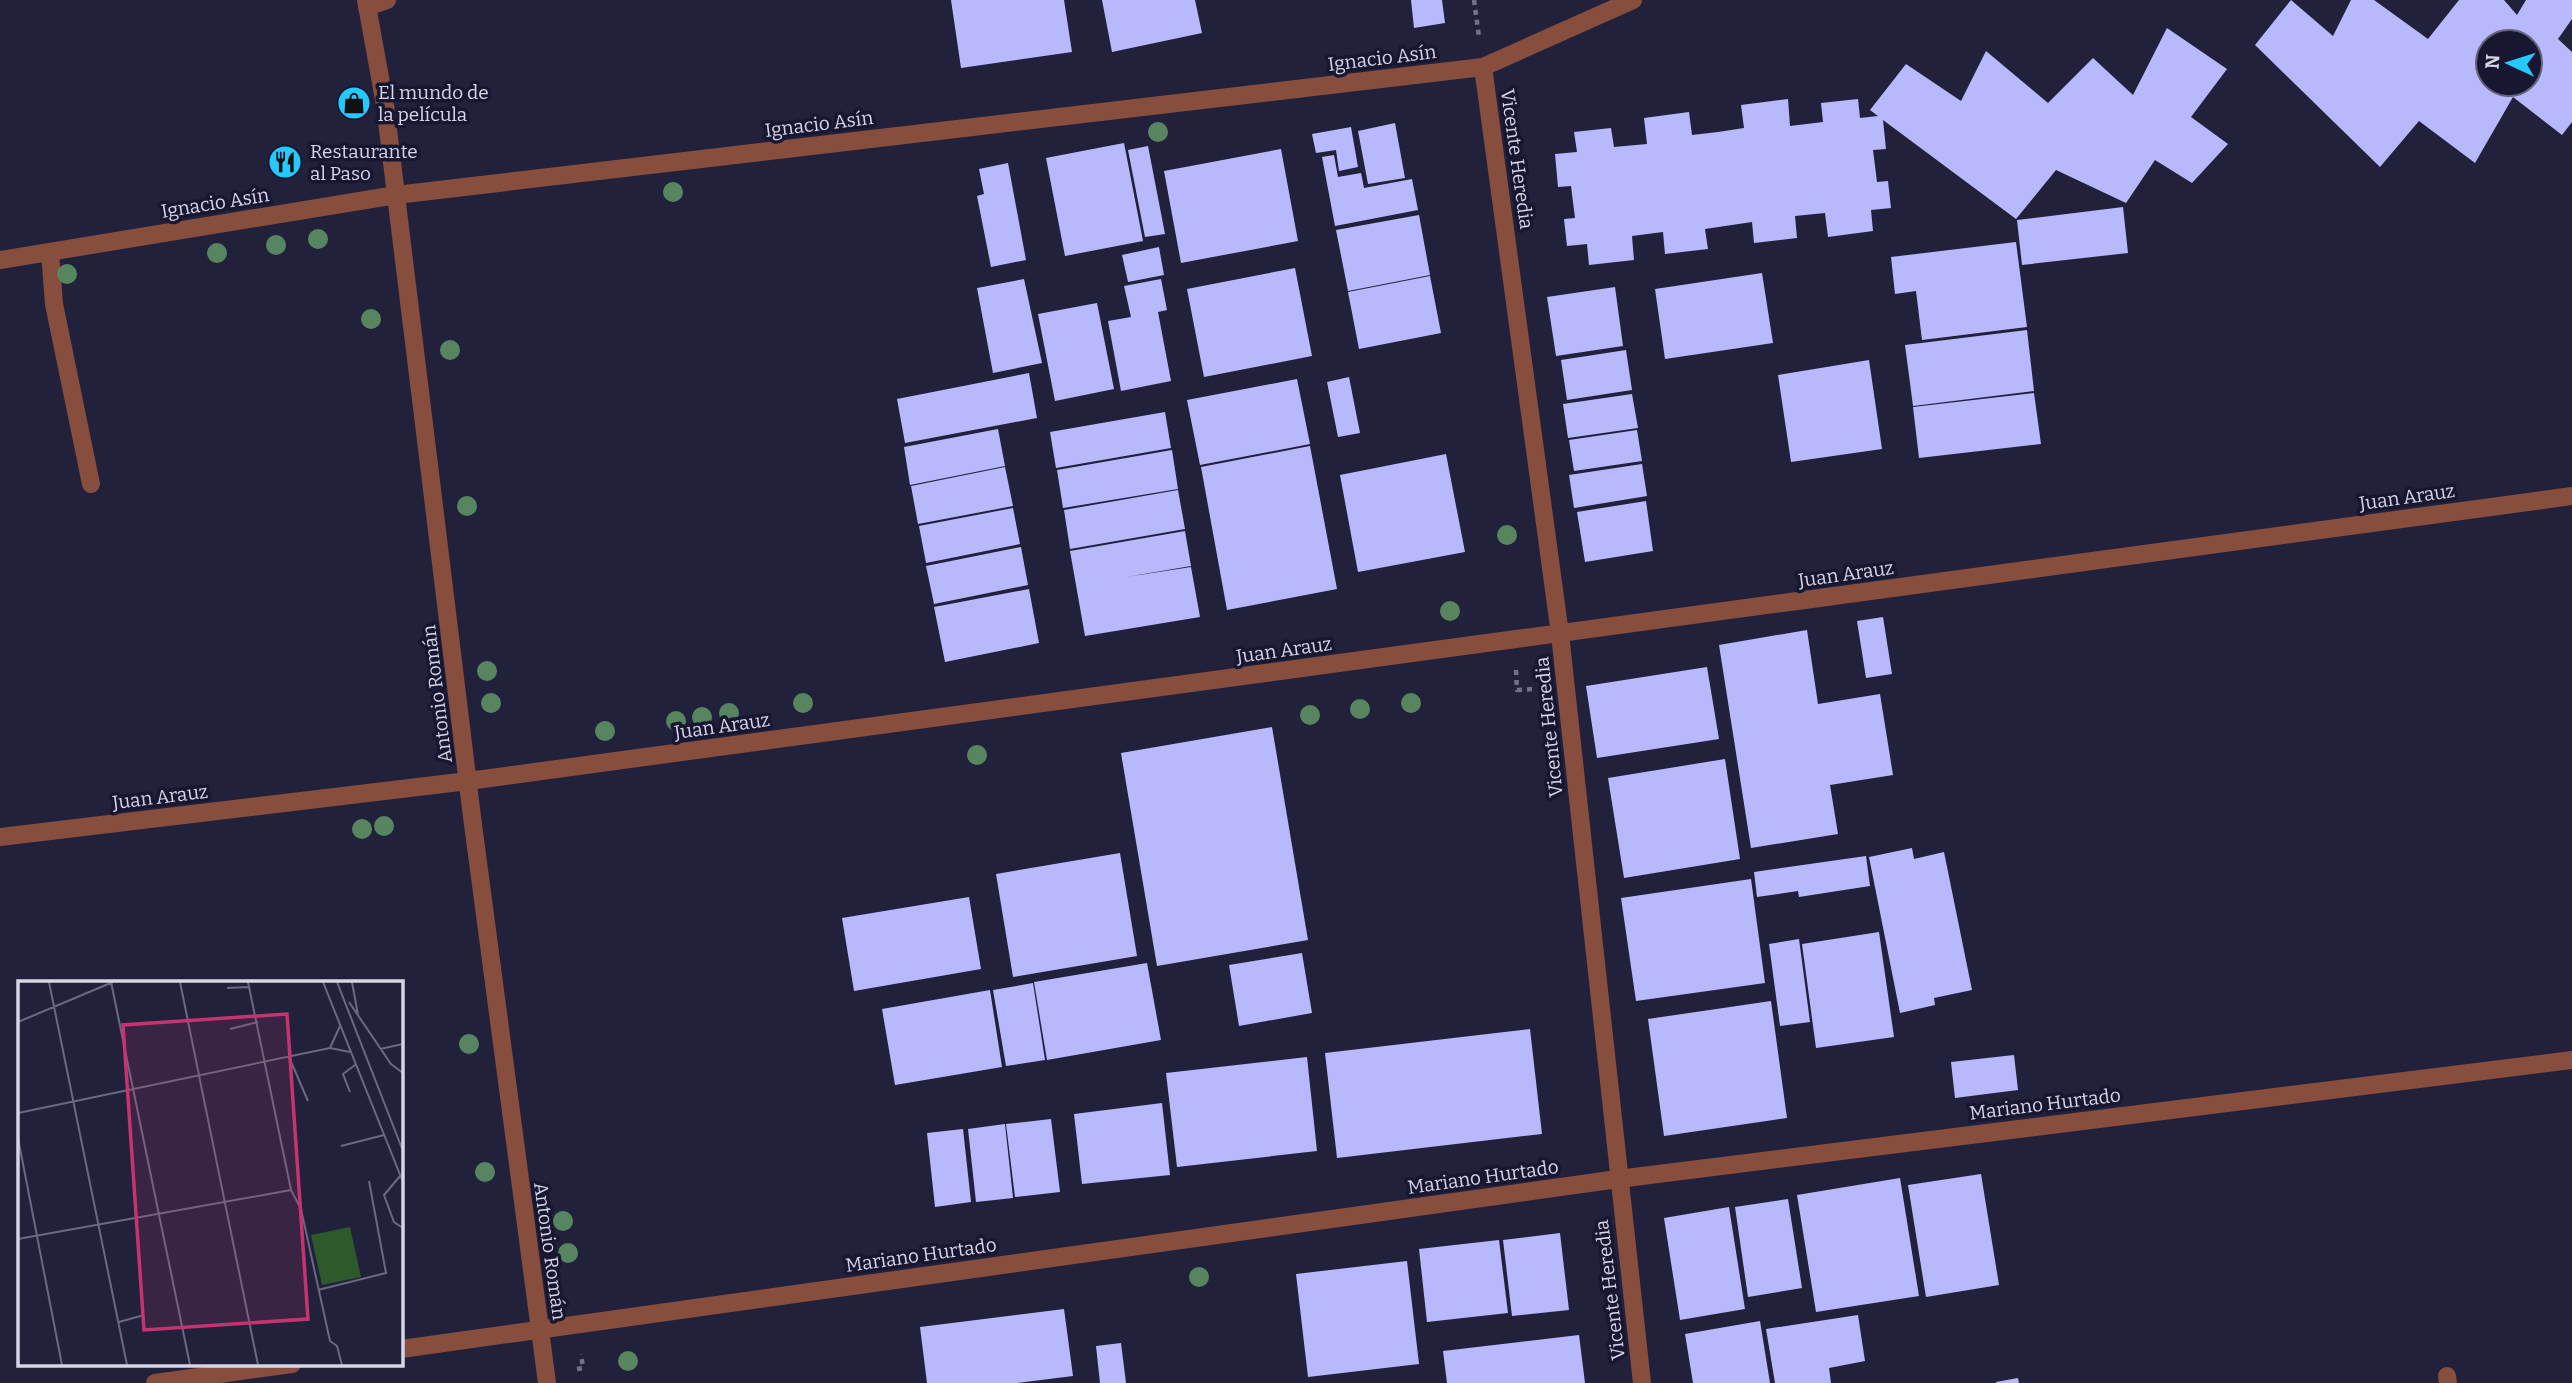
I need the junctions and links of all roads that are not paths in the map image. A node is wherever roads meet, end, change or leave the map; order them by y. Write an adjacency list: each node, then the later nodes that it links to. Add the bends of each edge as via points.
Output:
1 (387, 0): 3 (street)
2 (1633, 0): 4 (street, Ignacio Asín)
3 (367, 3): 5 (street, Antonio Román)
4 (1483, 67): 5 (street, Ignacio Asín); 10 (street, Vicente Heredia)
5 (396, 195): 6 (street, Ignacio Asín); 11 (street, Antonio Román)
6 (50, 252): 7 (street, Ignacio Asín); 8 (street, via 54,304)
7 (0, 260)
8 (91, 484)
9 (2572, 496): 10 (street, Juan Arauz)
10 (1560, 634): 11 (street, Juan Arauz); 14 (street, Vicente Heredia)
11 (468, 781): 12 (street, Juan Arauz); 15 (street, Antonio Román)
12 (0, 837)
13 (2572, 1060): 14 (street, Mariano Hurtado)
14 (1618, 1179): 15 (street, Mariano Hurtado); 20 (street, Vicente Heredia)
15 (540, 1329): 16 (street, Mariano Hurtado); 19 (street, Antonio Román)
16 (402, 1349)
17 (278, 1366): 18 (street)
18 (155, 1383)
19 (547, 1383)
20 (1642, 1383)

